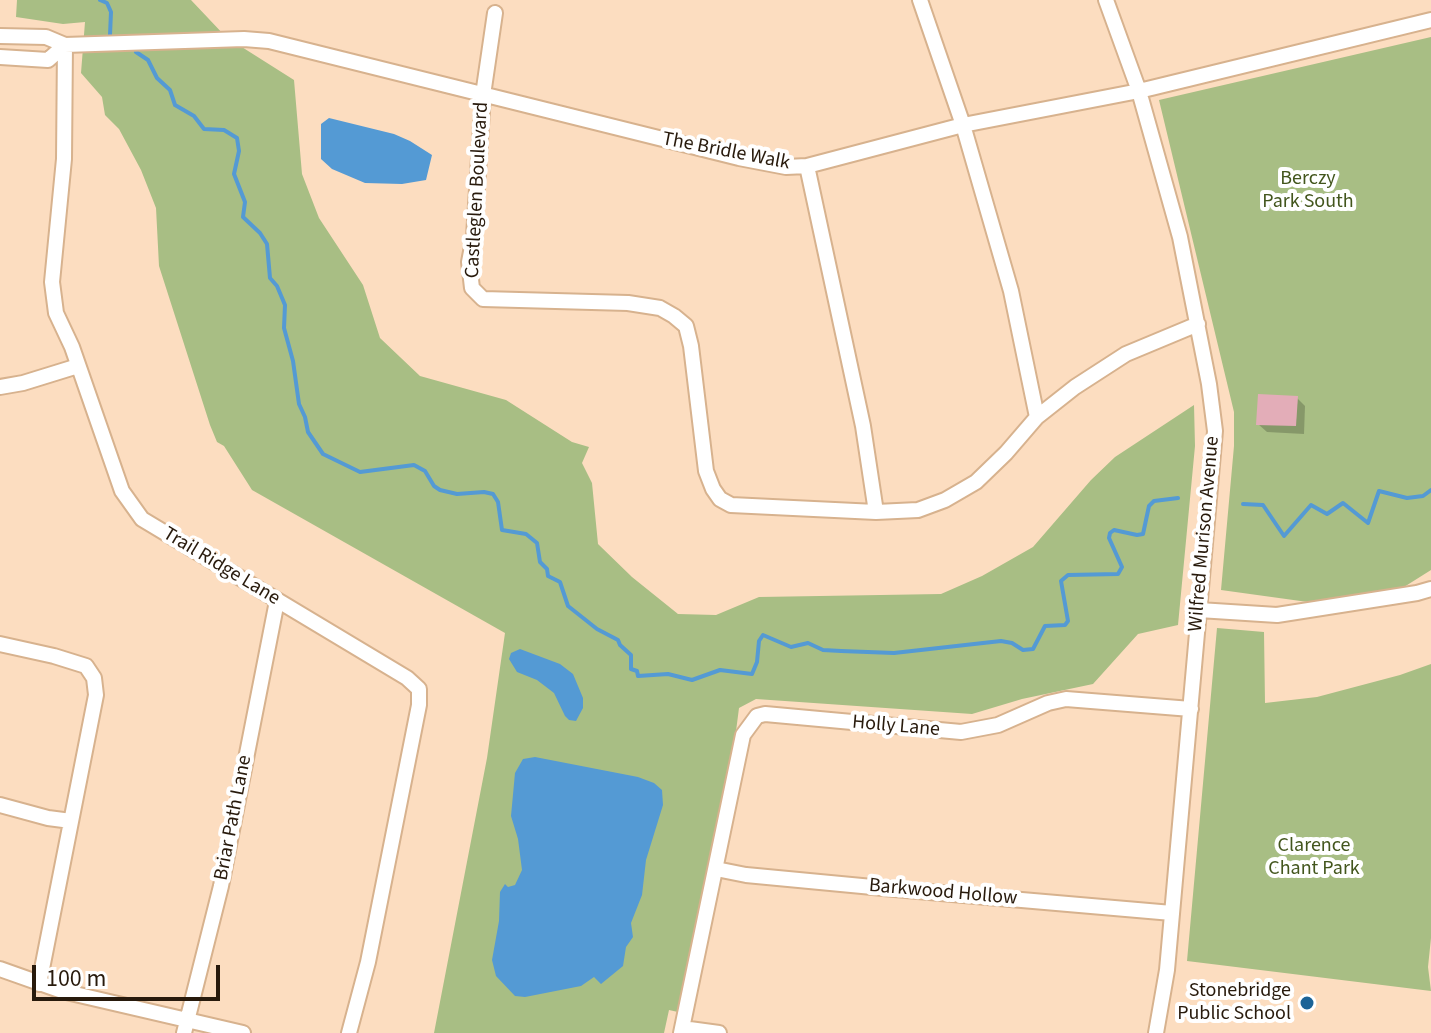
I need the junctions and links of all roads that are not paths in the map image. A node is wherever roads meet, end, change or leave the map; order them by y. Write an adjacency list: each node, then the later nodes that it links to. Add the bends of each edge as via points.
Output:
1 (920, 0): 10 (street)
2 (1106, 0): 8 (street, Wilfred Murison Avenue)
3 (495, 13): 9 (street, Castleglen Boulevard)
4 (1431, 20): 8 (street, The Bridle Walk)
5 (0, 36): 6 (street, The Bridle Walk, via 46,37)
6 (65, 45): 7 (street, The Bridle Walk, via 48,60); 9 (street, The Bridle Walk, via 269,41); 13 (street, Trail Ridge Lane, via 64,159 52,282 56,313)
7 (0, 57)
8 (1139, 91): 10 (street, The Bridle Walk); 12 (street, Wilfred Murison Avenue)
9 (483, 95): 11 (street, The Bridle Walk, via 739,158); 16 (street, Castleglen Boulevard, via 469,262 472,288 483,299 660,308 686,326 706,471 720,499 731,505)
10 (963, 125): 11 (street, The Bridle Walk); 15 (street, via 1011,291)
11 (807, 166): 16 (street, via 863,426)
12 (1198, 324): 15 (street, Castleglen Boulevard, via 1126,354); 19 (street, Wilfred Murison Avenue, via 1215,431)
13 (78, 366): 14 (street); 18 (street, Trail Ridge Lane, via 122,491 142,519)
14 (0, 387)
15 (1037, 417): 16 (street, Castleglen Boulevard, via 976,482 918,510)
16 (876, 512)
17 (1431, 589): 19 (street, via 1277,615)
18 (277, 601): 28 (street, Briar Path Lane, via 221,886); 31 (street, Trail Ridge Lane, via 414,682 420,695)
19 (1199, 610): 21 (street, Wilfred Murison Avenue)
20 (0, 644): 23 (street, via 86,666 94,678 96,695)
21 (1191, 709): 24 (street, Holly Lane, via 1066,699 998,725 961,732 757,716 743,735); 25 (street, Wilfred Murison Avenue)
22 (0, 805): 23 (street)
23 (71, 821): 27 (street)
24 (716, 869): 25 (street, Barkwood Hollow); 29 (street)
25 (1172, 913): 33 (street, Wilfred Murison Avenue)
26 (0, 969): 27 (street)
27 (39, 984): 28 (street)
28 (185, 1026): 30 (street)
29 (682, 1030): 32 (street)
30 (243, 1033)
31 (349, 1033)
32 (719, 1033)
33 (1156, 1033)

